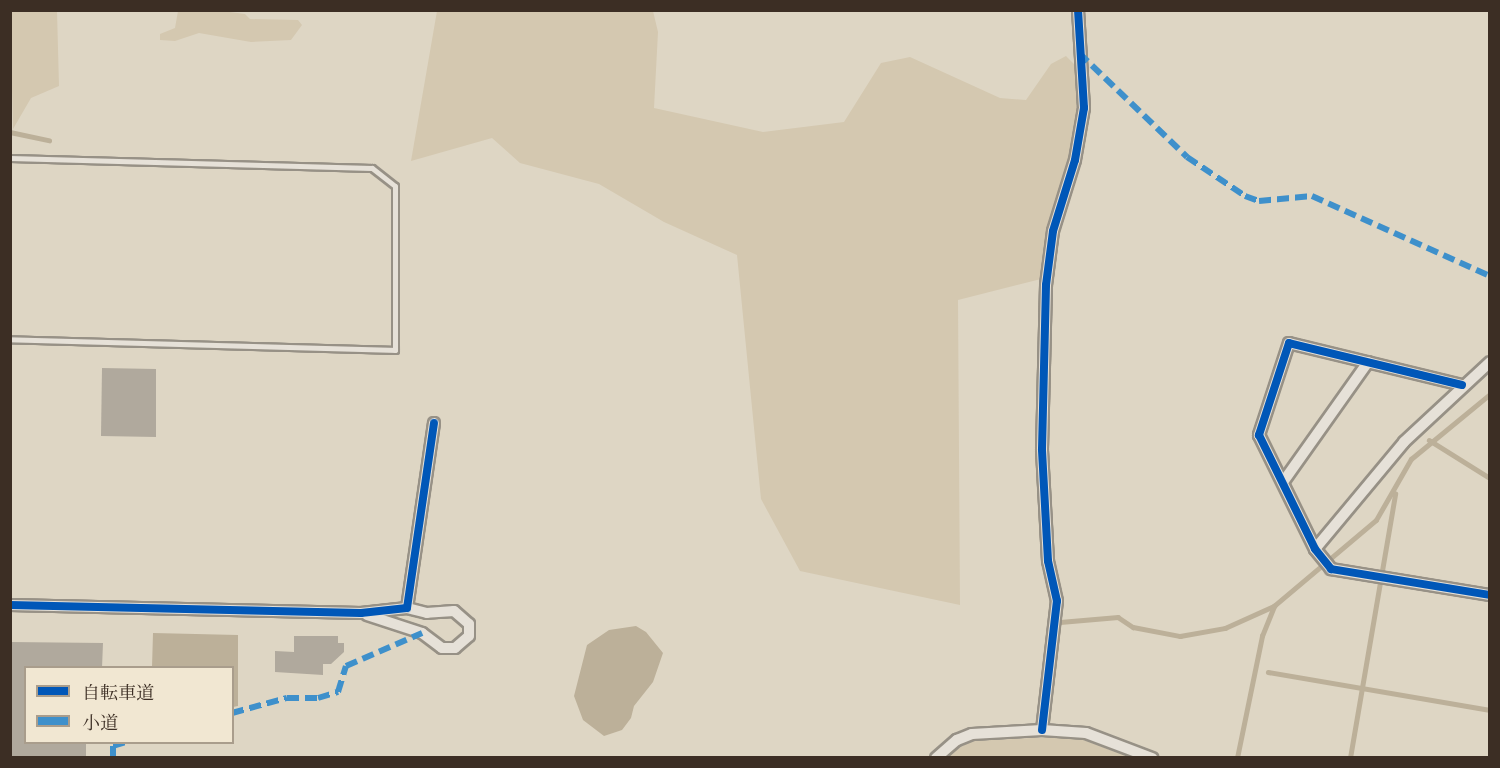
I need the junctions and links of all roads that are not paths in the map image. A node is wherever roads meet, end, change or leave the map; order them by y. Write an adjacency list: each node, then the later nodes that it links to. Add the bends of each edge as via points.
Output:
1 (1078, 10): 14 (street, via 1084,108 1075,160 1053,231 1046,285 1042,449 1048,561 1057,600)
2 (10, 158): 3 (lane, via 372,168 395,186 395,350)
3 (10, 339)
4 (1368, 362): 6 (street); 8 (street); 8 (street, via 1289,343 1259,435)
5 (1490, 362): 6 (street)
6 (1462, 385): 9 (street, via 1404,442)
7 (434, 423): 12 (street)
8 (1283, 482): 9 (street)
9 (1318, 552): 10 (street, via 1331,569)
10 (1490, 595)
11 (10, 605): 13 (street)
12 (407, 608): 13 (street); 13 (street, via 427,613 454,611 469,624 469,636 455,648 442,648 422,633)
13 (361, 613)
14 (1042, 730): 15 (street, via 972,734 957,740); 16 (street, via 1086,733)
15 (936, 758)
16 (1152, 758)

